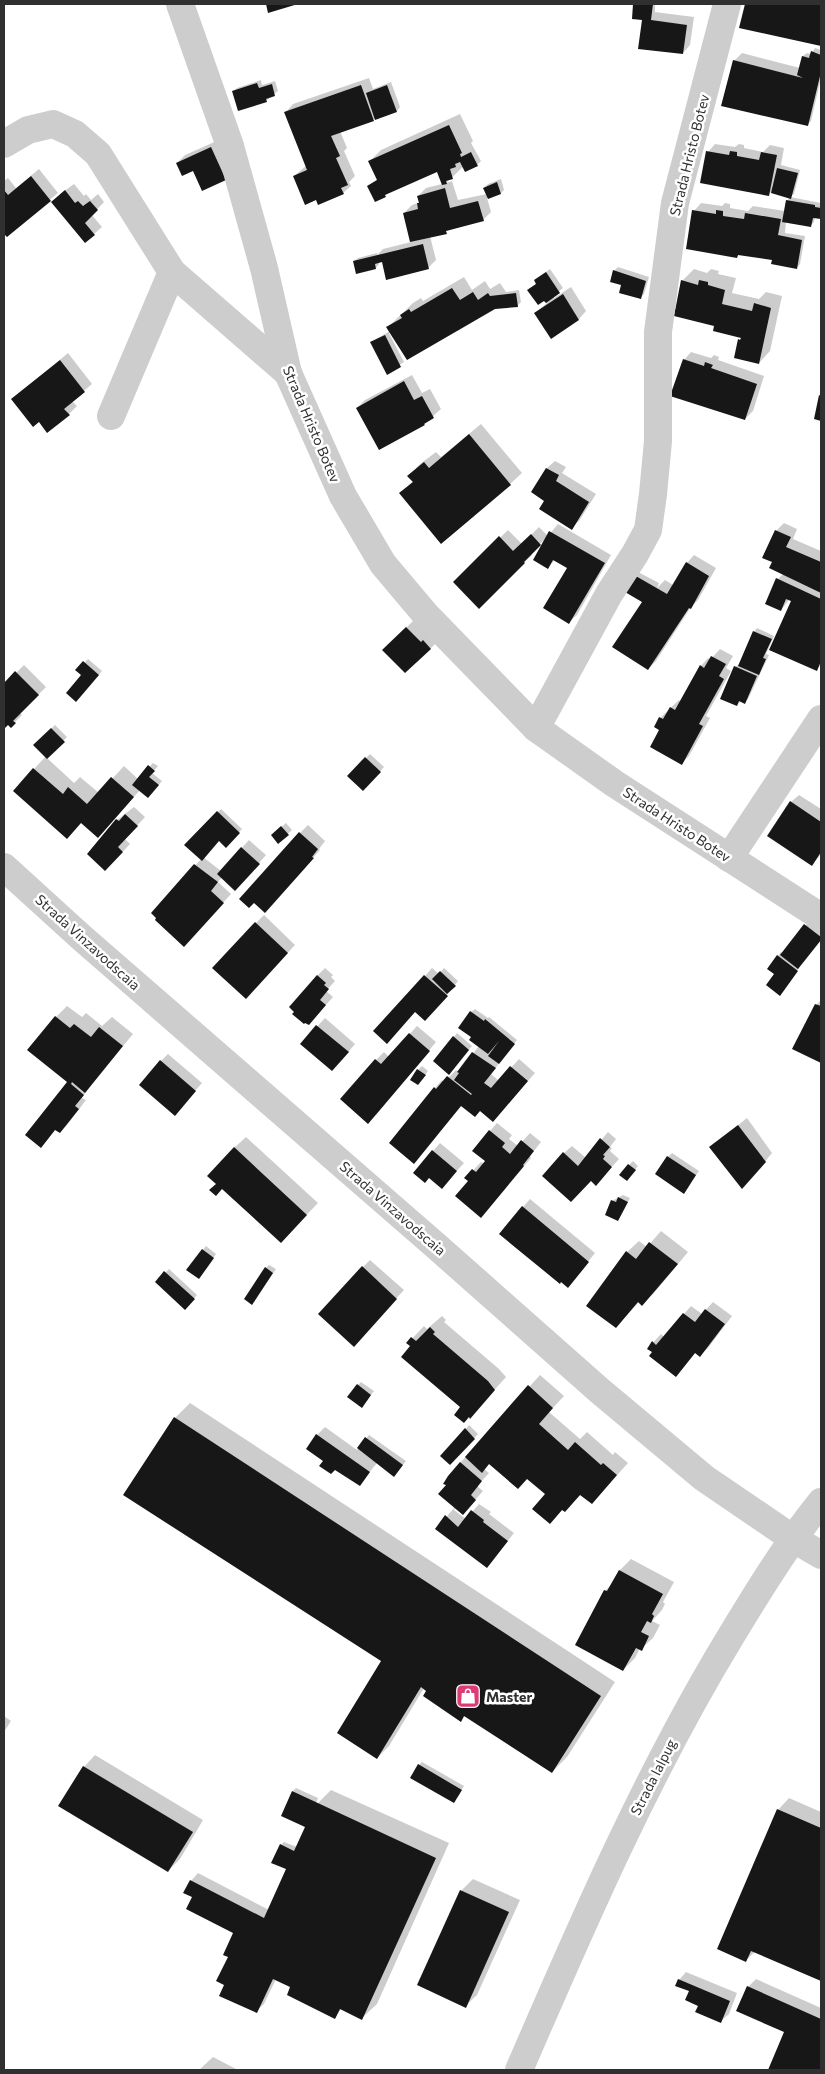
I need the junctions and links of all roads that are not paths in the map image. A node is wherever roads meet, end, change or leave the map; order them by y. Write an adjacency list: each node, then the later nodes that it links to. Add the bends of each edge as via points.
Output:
1 (180, 4): 5 (street, Strada Hristo Botev, via 230,146 264,268)
2 (727, 4): 8 (street, Strada Hristo Botev, via 676,203 658,332 658,441 648,530)
3 (4, 144): 4 (street, via 28,130 53,124 75,134 98,154)
4 (172, 272): 5 (street); 6 (street)
5 (288, 374): 8 (street, Strada Hristo Botev, via 343,496 383,564 426,615)
6 (111, 416)
7 (821, 719): 9 (street)
8 (536, 728): 9 (street, Strada Hristo Botev)
9 (729, 858): 11 (street, Strada Hristo Botev)
10 (4, 867): 13 (street, Strada Vinzavodscaia, via 600,1391 704,1478)
11 (821, 917)
12 (821, 1502): 13 (street, Strada Ialpug)
13 (792, 1538): 14 (street, Strada Vinzavodscaia); 15 (street, Strada Ialpug, via 703,1682 634,1812)
14 (821, 1555)
15 (519, 2070)

